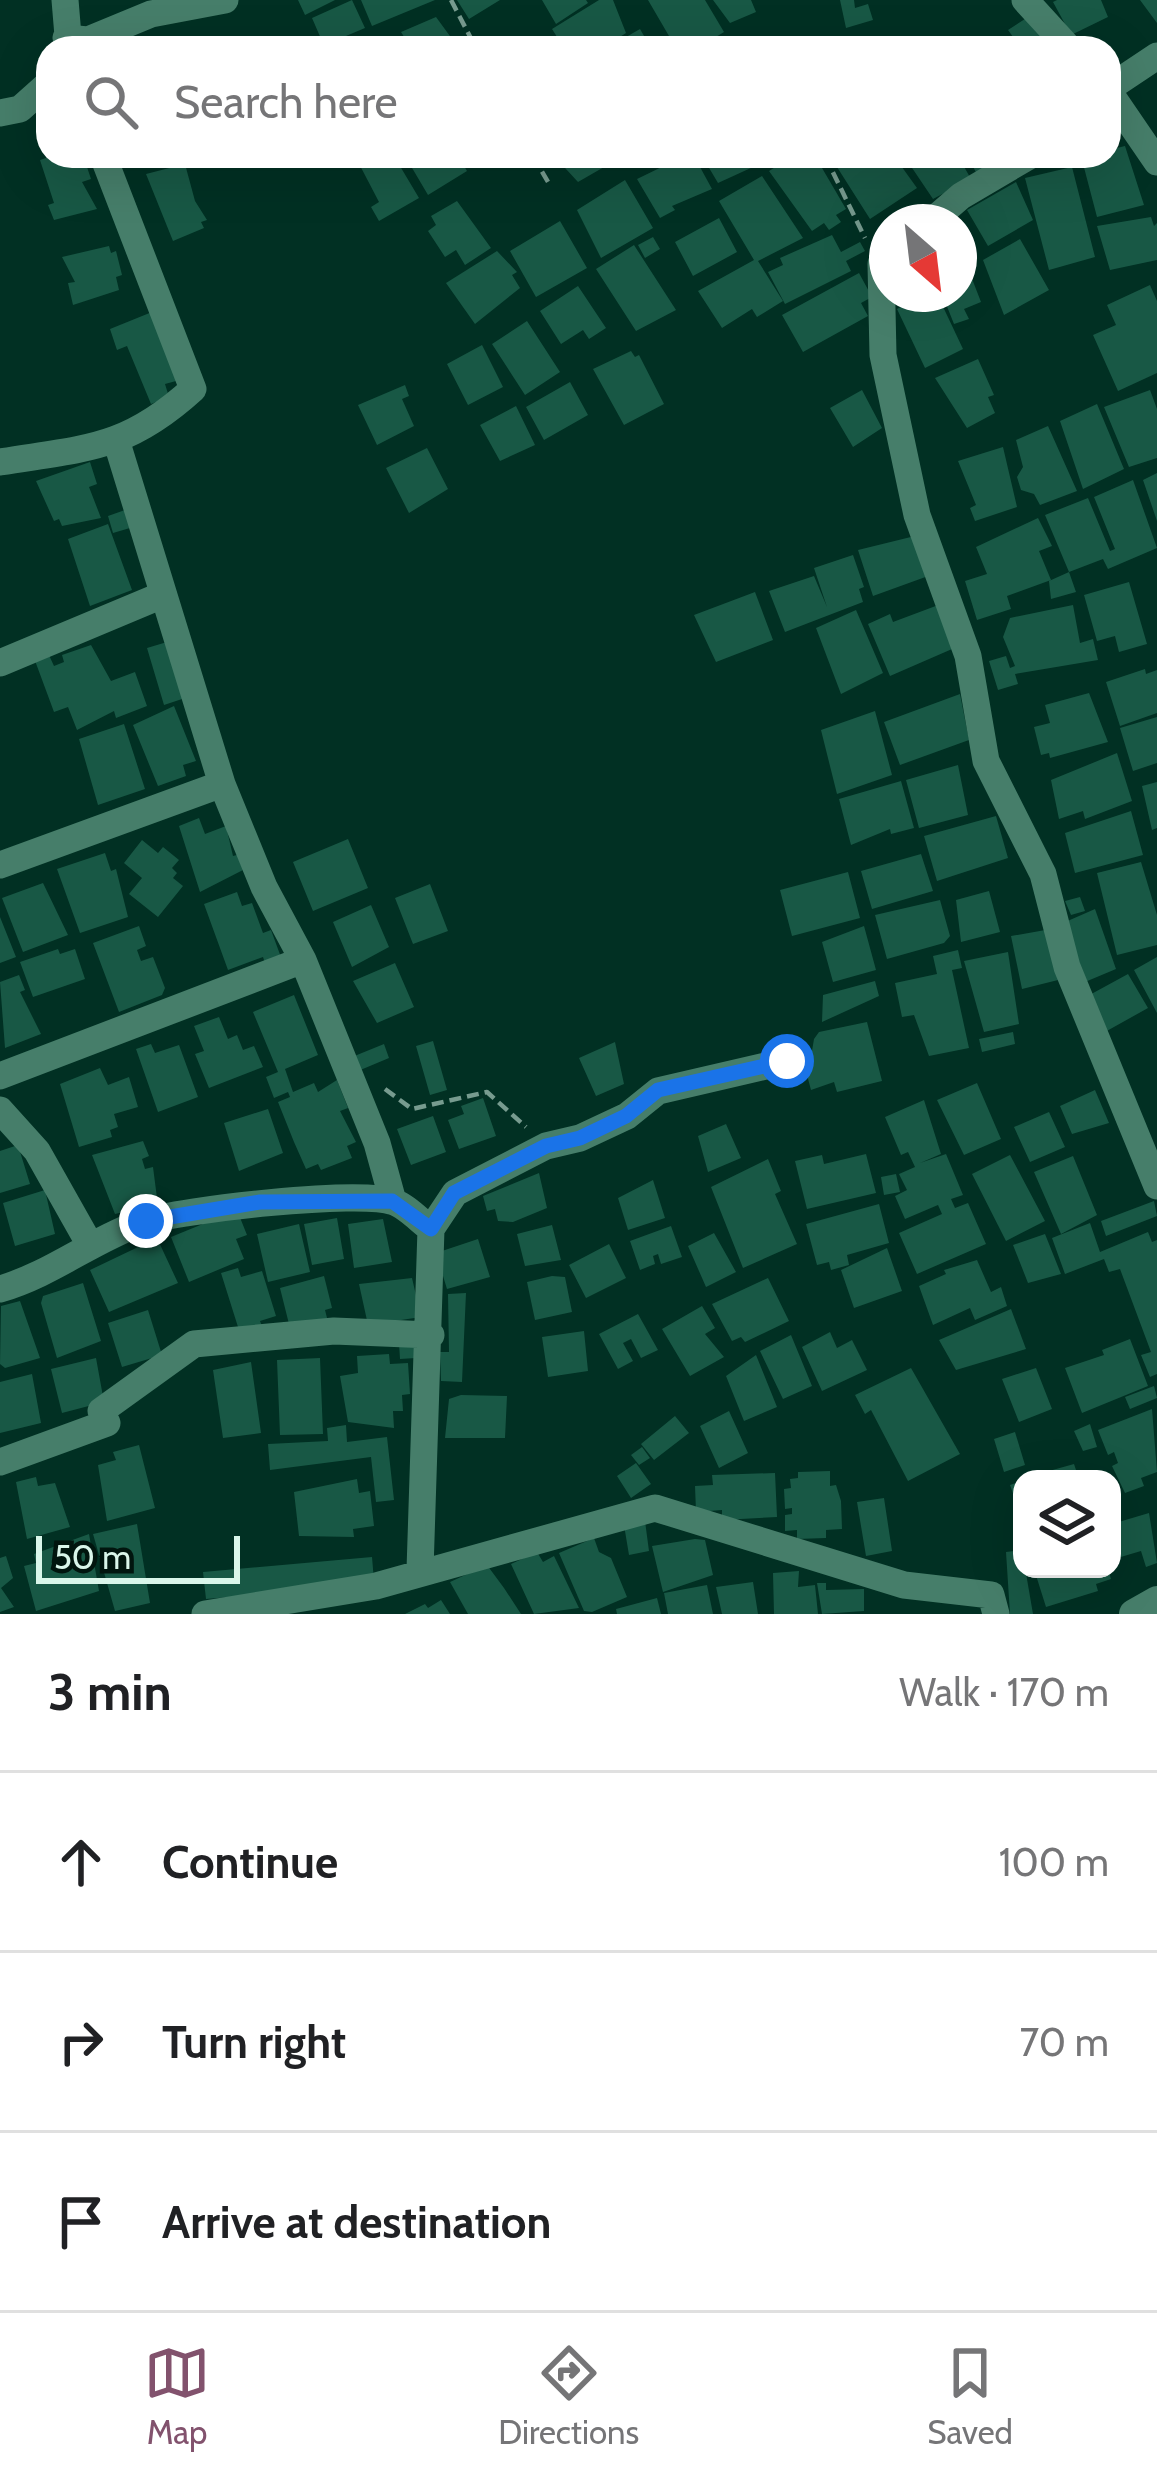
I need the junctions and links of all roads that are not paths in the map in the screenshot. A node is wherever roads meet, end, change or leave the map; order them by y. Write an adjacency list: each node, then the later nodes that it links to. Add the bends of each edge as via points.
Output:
1 (65, 0): 4 (street)
2 (225, 0): 5 (street, via 151,14)
3 (1025, 0): 6 (street)
4 (68, 36)
5 (98, 36)
6 (1058, 36)
7 (1157, 56): 8 (street)
8 (1121, 82)
9 (36, 95): 11 (street)
10 (1121, 108): 12 (street)
11 (0, 113)
12 (1157, 162)
13 (108, 168): 17 (street, via 193,389 154,425)
14 (1009, 168): 15 (street)
15 (952, 204)
16 (886, 312): 27 (street, via 888,378 917,515 968,656 986,761 1043,874 1067,967)
17 (117, 443): 18 (street); 19 (street)
18 (0, 462)
19 (160, 596): 20 (street); 21 (street)
20 (0, 663)
21 (222, 784): 22 (street); 23 (street)
22 (0, 865)
23 (303, 960): 25 (street); 28 (street, via 377,1143)
24 (787, 1061): 29 (street, via 658,1090 626,1116 454,1193)
25 (0, 1076)
26 (3, 1118): 30 (street, via 37,1150)
27 (1157, 1186)
28 (392, 1201): 29 (street); 30 (street, via 260,1202 146,1221)
29 (431, 1229): 32 (street)
30 (89, 1246): 31 (street, via 40,1277)
31 (0, 1289)
32 (431, 1335): 33 (street, via 334,1331 194,1344 101,1411 106,1423); 34 (street)
33 (0, 1462)
34 (420, 1570): 36 (street, via 376,1586); 38 (street, via 656,1508 904,1585 991,1595)
35 (1157, 1600): 39 (street)
36 (219, 1613): 37 (street)
37 (206, 1614)
38 (996, 1614)
39 (1134, 1614)

